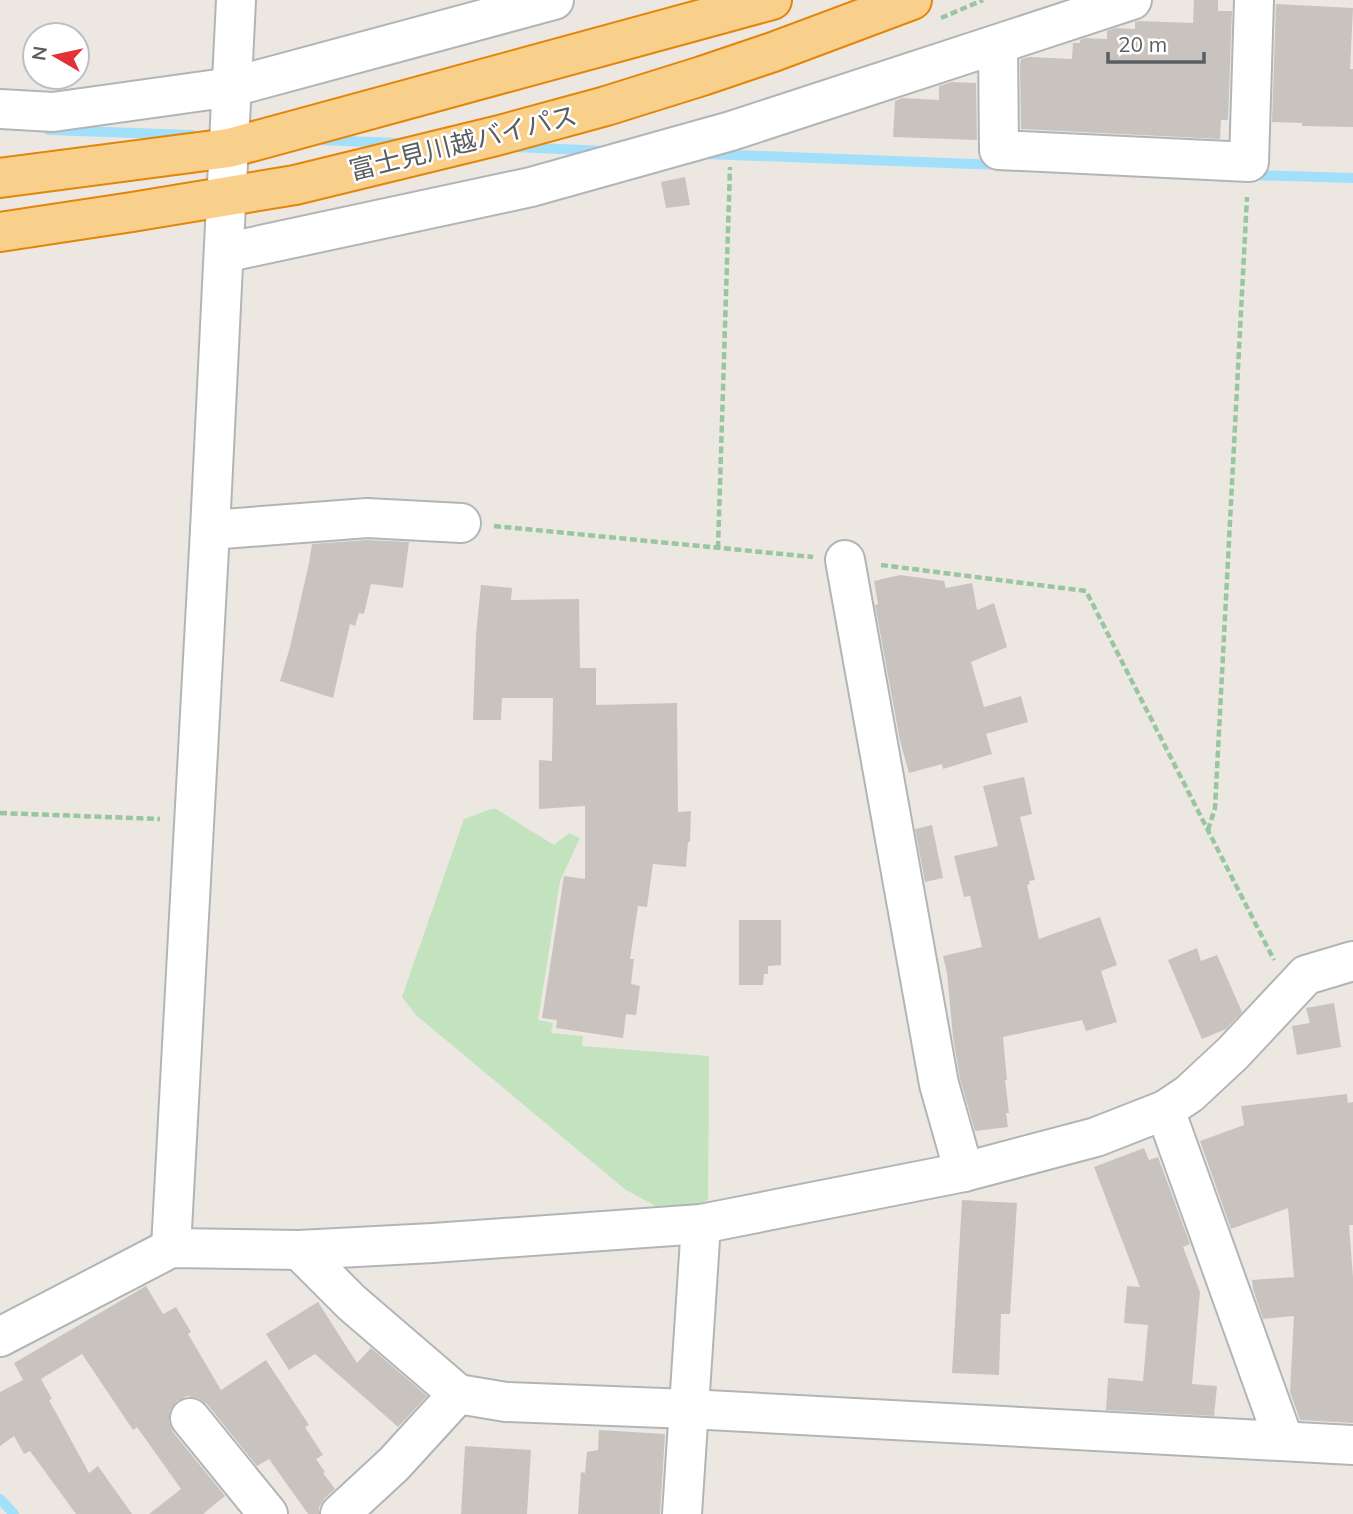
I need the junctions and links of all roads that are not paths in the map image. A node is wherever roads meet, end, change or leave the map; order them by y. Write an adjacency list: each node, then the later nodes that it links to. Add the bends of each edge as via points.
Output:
1 (236, 0): 8 (street)
2 (554, 0): 8 (street)
3 (772, 0): 10 (highway, 富士見川越バイパス)
4 (912, 0): 12 (highway, 富士見川越バイパス, via 606,106 374,167)
5 (1132, 0): 7 (street)
6 (1254, 0): 7 (street, via 1249,162 999,150)
7 (998, 45): 14 (street, via 731,131 531,187)
8 (232, 87): 9 (street, via 53,112); 10 (street)
9 (0, 108)
10 (229, 148): 11 (highway, 富士見川越バイパス); 12 (street)
11 (0, 178)
12 (226, 197): 13 (highway, 富士見川越バイパス); 14 (street)
13 (0, 232)
14 (224, 253): 16 (street)
15 (461, 523): 16 (street, via 367,519)
16 (210, 530): 22 (street)
17 (845, 560): 20 (street, via 939,1084)
18 (1353, 961): 19 (street, via 1306,975 1233,1054)
19 (1165, 1110): 20 (street, via 1096,1137); 28 (street)
20 (964, 1172): 21 (street)
21 (701, 1224): 23 (street); 26 (street)
22 (171, 1248): 23 (street); 24 (street)
23 (299, 1250): 25 (street, via 352,1303)
24 (0, 1337)
25 (458, 1394): 26 (street, via 506,1402); 31 (street)
26 (689, 1409): 28 (street); 32 (street)
27 (190, 1418): 30 (street)
28 (1284, 1441): 29 (street)
29 (1353, 1445)
30 (268, 1514)
31 (340, 1514)
32 (682, 1514)

